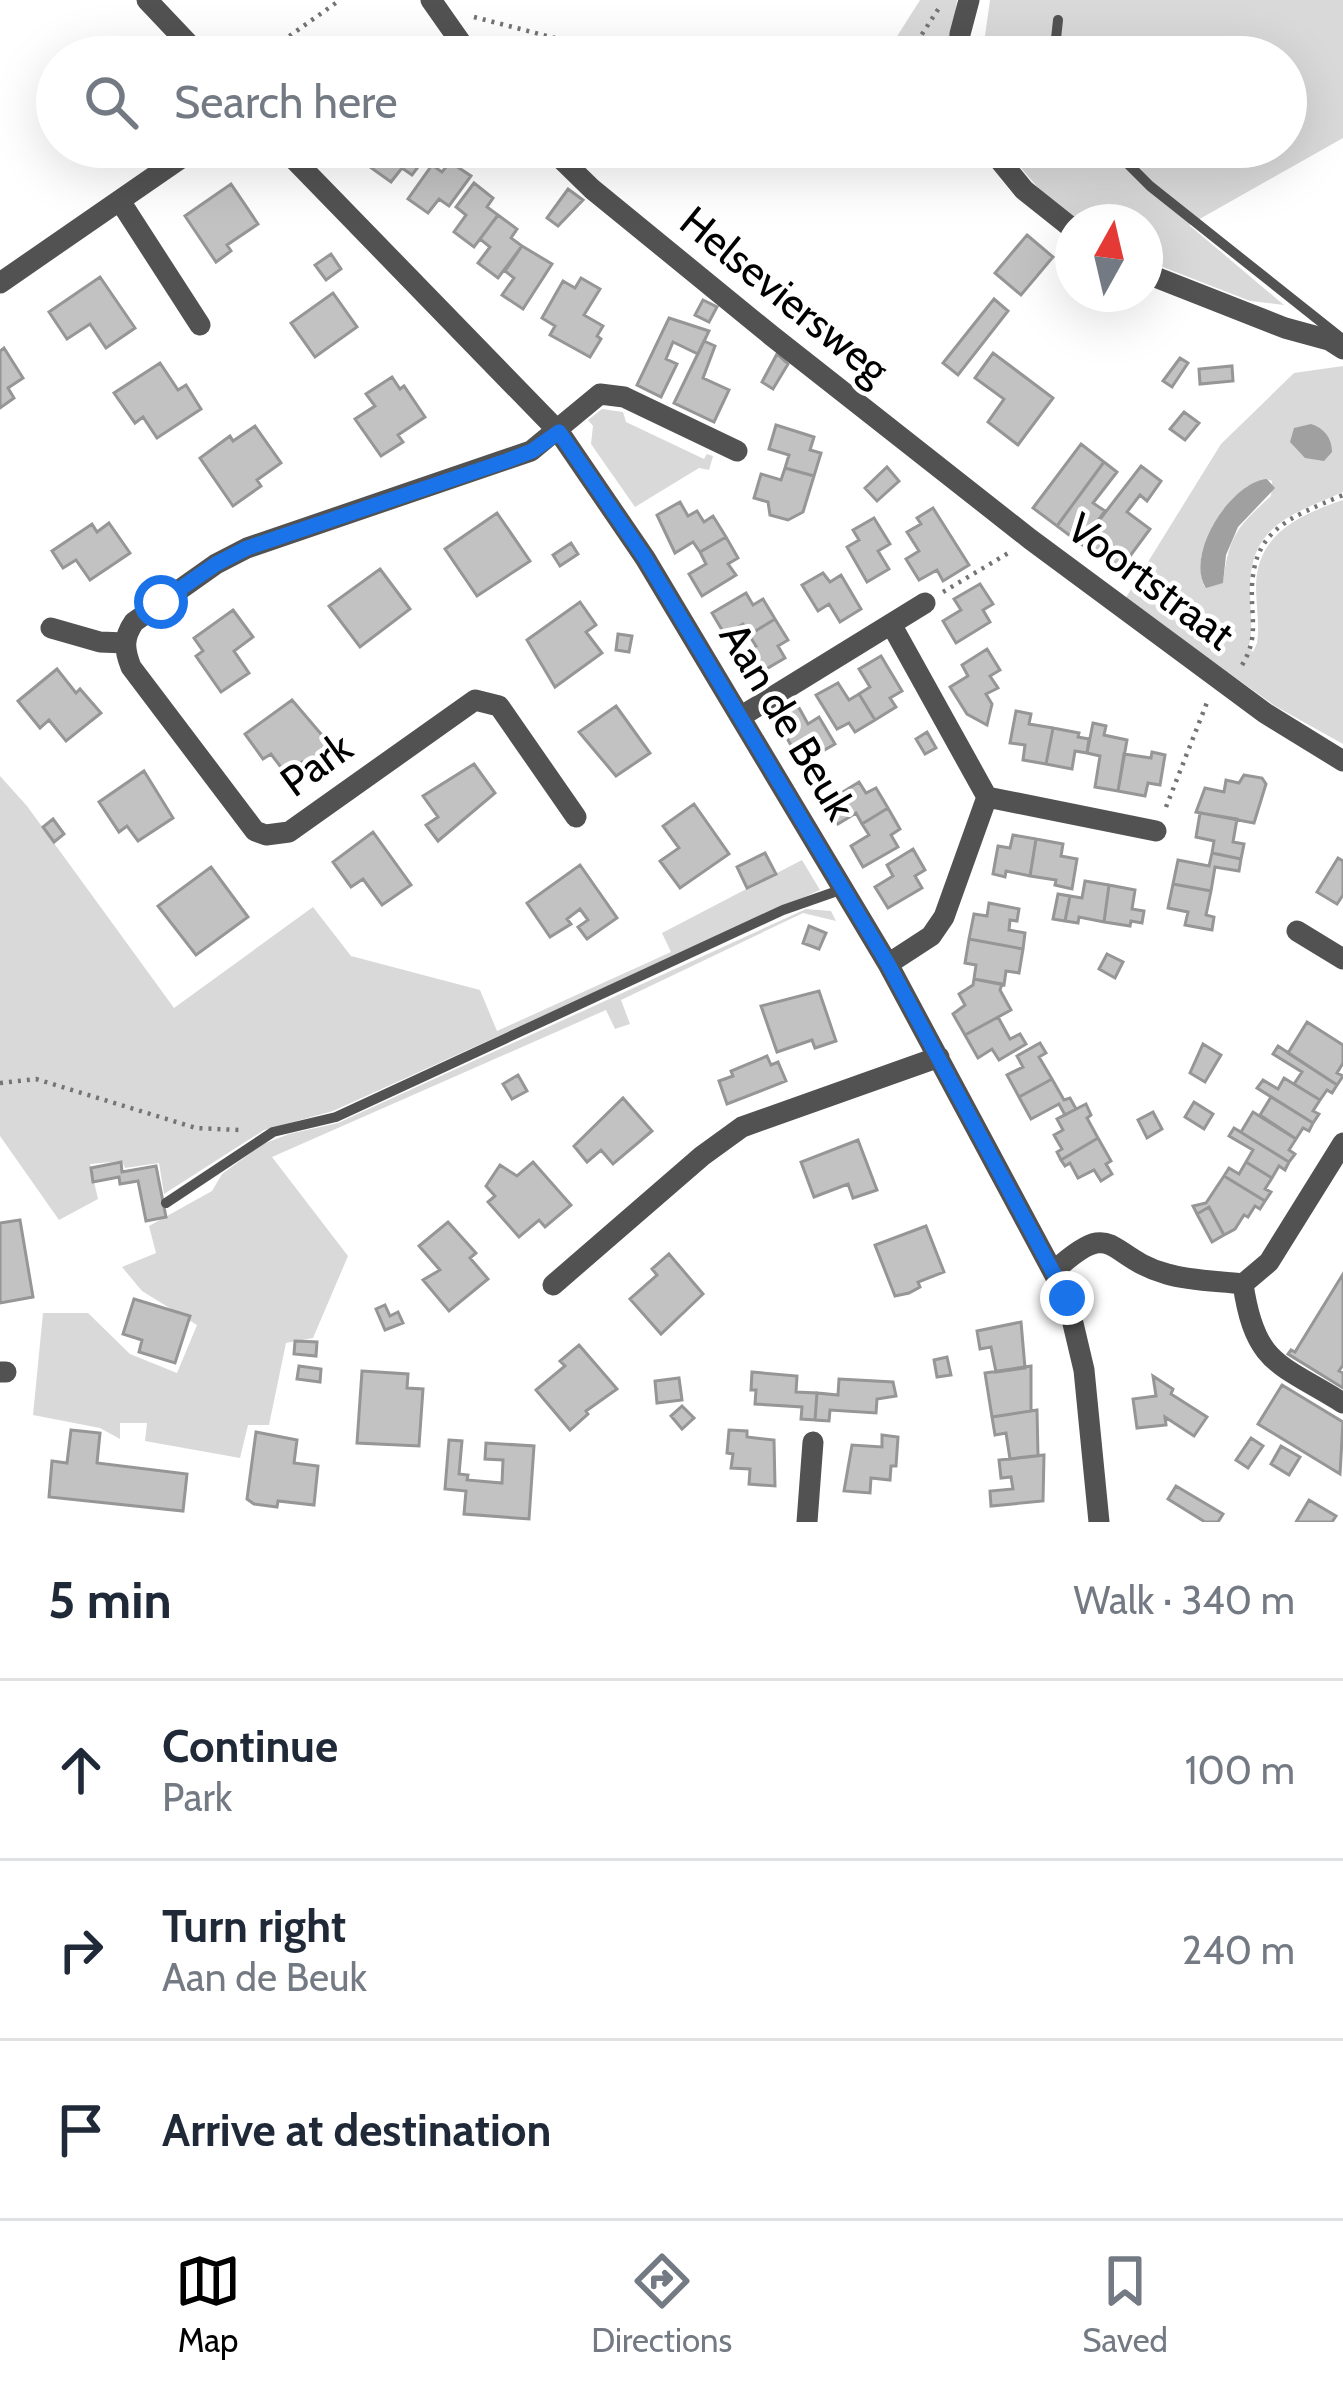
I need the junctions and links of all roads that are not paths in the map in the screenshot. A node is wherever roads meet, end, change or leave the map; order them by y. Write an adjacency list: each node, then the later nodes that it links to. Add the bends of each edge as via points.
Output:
1 (147, 0): 5 (street)
2 (431, 0): 6 (street)
3 (969, 0): 7 (street)
4 (1058, 20): 8 (lane)
5 (182, 36)
6 (455, 36)
7 (960, 36)
8 (1056, 36)
9 (166, 168): 14 (street)
10 (302, 168): 21 (street, Aan de Beuk)
11 (570, 168): 23 (street, Helseviersweg)
12 (1006, 168): 15 (street)
13 (1132, 168): 19 (lane)
14 (119, 200): 17 (street); 18 (street)
15 (1055, 215)
16 (1163, 280): 20 (street)
17 (0, 284)
18 (200, 325)
19 (1343, 340)
20 (1343, 349)
21 (559, 432): 22 (street, via 592,399 611,393); 27 (street, via 506,461 227,557 134,622); 28 (street, Aan de Beuk)
22 (737, 451)
23 (920, 454): 29 (street, Voortstraat, via 1223,682)
24 (926, 603): 25 (street)
25 (891, 624): 28 (street); 30 (street)
26 (51, 628): 27 (street)
27 (125, 643): 31 (street, Park, via 131,667 255,831 289,832 475,700 499,706)
28 (740, 717): 33 (street, Aan de Beuk)
29 (1343, 760)
30 (987, 797): 32 (street); 36 (street, via 944,916 931,936)
31 (576, 818)
32 (1156, 832)
33 (843, 889): 36 (street, Aan de Beuk); 39 (lane, via 336,1117 272,1132)
34 (1297, 931): 35 (street)
35 (1343, 959)
36 (888, 964): 37 (street, Aan de Beuk)
37 (939, 1057): 40 (street, Aan de Beuk); 42 (street, via 742,1127)
38 (1343, 1143): 41 (street, via 1269,1262)
39 (166, 1203)
40 (1053, 1272): 41 (street, via 1084,1244 1102,1241 1166,1274); 46 (street, Aan de Beuk, via 1084,1370)
41 (1243, 1284): 43 (street, via 1266,1355)
42 (553, 1286)
43 (1343, 1403)
44 (813, 1442): 45 (street)
45 (807, 1522)
46 (1099, 1522)

